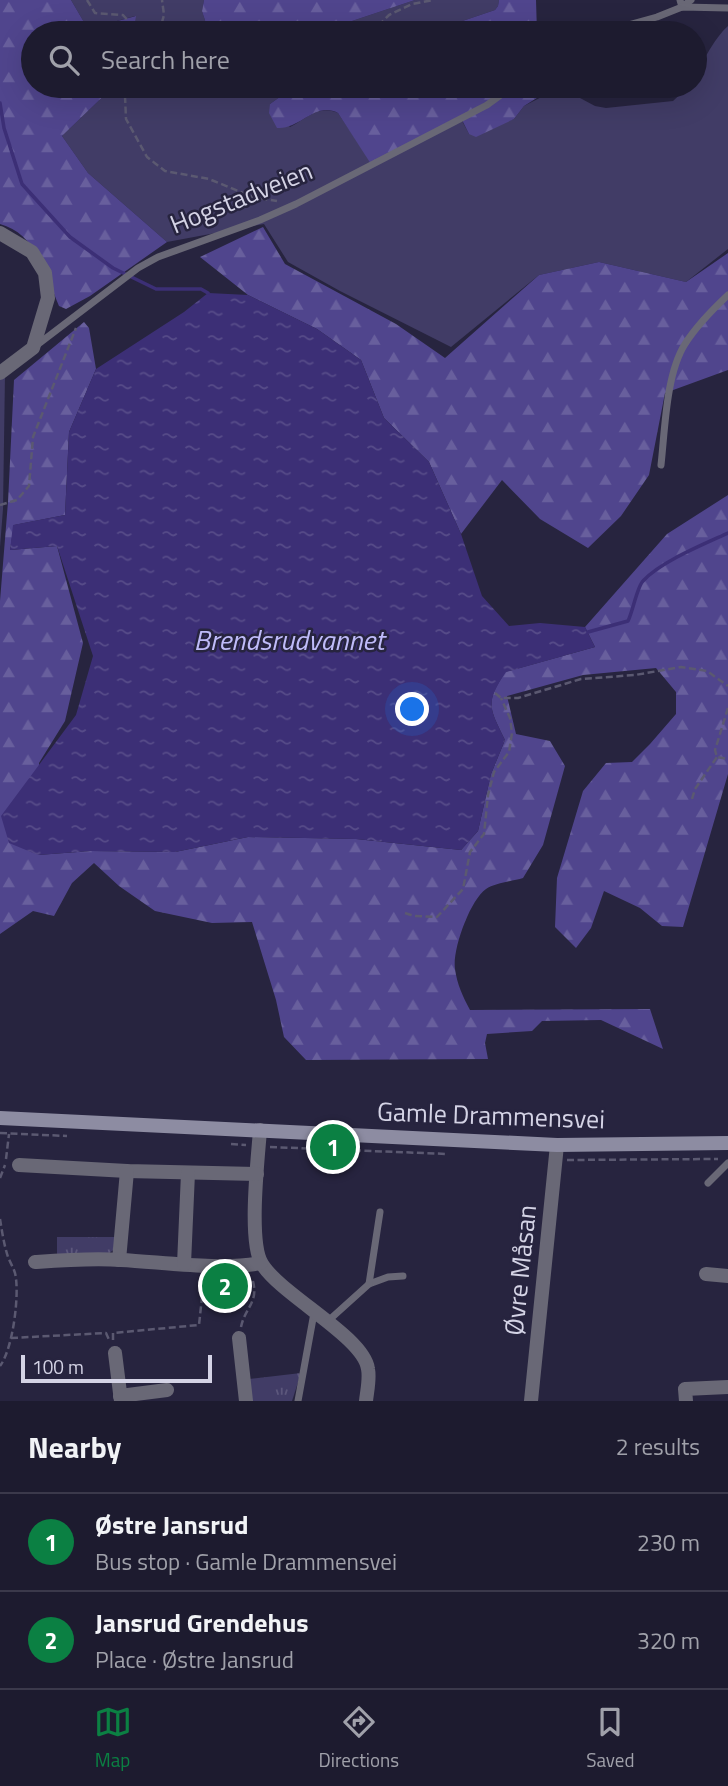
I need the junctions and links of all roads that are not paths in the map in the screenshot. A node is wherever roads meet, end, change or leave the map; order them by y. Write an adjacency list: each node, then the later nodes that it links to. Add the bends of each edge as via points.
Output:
1 (691, 0): 2 (lane)
2 (681, 4): 3 (lane); 4 (lane)
3 (728, 8)
4 (642, 21)
5 (497, 98): 8 (lane, Hogstadveien, via 288,208 158,257)
6 (0, 233): 8 (street, via 32,252 45,273 48,298)
7 (728, 295): 10 (lane, via 683,346 668,402)
8 (33, 348): 9 (street, Hogstadveien)
9 (0, 373)
10 (661, 465)
11 (1, 1115): 12 (main road, Gamle Drammensvei)
12 (260, 1130): 14 (main road, Gamle Drammensvei); 19 (street)
13 (728, 1143): 14 (main road, Gamle Drammensvei)
14 (557, 1144): 40 (street, Øvre Måsan)
15 (728, 1163): 20 (lane)
16 (19, 1165): 17 (street)
17 (127, 1171): 18 (street); 22 (street)
18 (188, 1173): 19 (street); 25 (street)
19 (257, 1174): 24 (street)
20 (708, 1182)
21 (380, 1212): 29 (lane)
22 (119, 1259): 23 (street); 25 (street)
23 (35, 1262)
24 (261, 1263): 25 (street); 30 (street)
25 (184, 1264)
26 (706, 1274): 28 (street)
27 (403, 1276): 29 (lane)
28 (728, 1276)
29 (369, 1284): 31 (lane)
30 (314, 1312): 31 (street); 38 (lane)
31 (328, 1321): 39 (street, via 363,1355 369,1367)
32 (239, 1338): 37 (street)
33 (115, 1353): 36 (street)
34 (728, 1387): 41 (street, via 685,1389)
35 (167, 1390): 36 (street)
36 (120, 1398)
37 (246, 1401)
38 (298, 1401)
39 (366, 1401)
40 (531, 1401)
41 (686, 1401)

